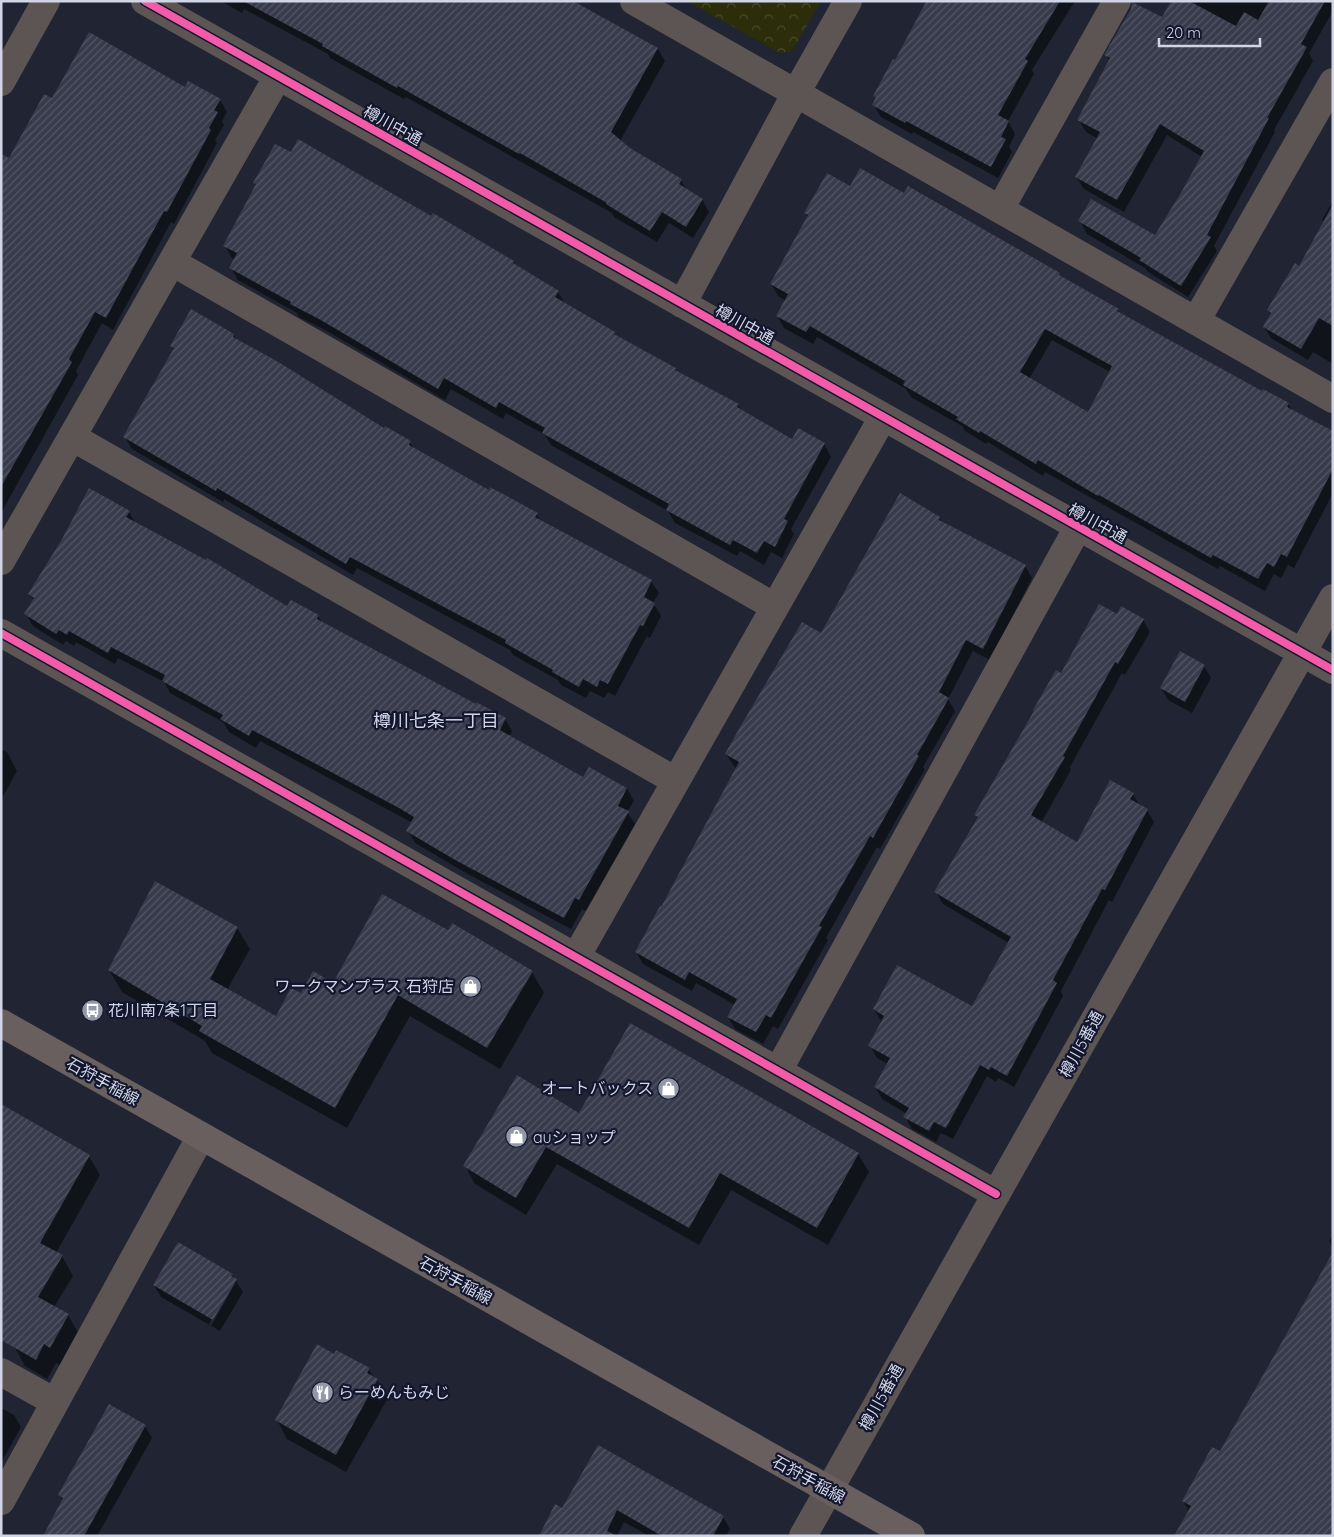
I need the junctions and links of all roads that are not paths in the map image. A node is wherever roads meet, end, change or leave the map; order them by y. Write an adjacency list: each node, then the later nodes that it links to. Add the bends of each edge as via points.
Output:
1 (46, 1): 7 (street)
2 (145, 1): 6 (street, 樽川中通)
3 (634, 1): 9 (street)
4 (848, 1): 9 (street)
5 (1117, 1): 10 (street)
6 (278, 76): 11 (street); 12 (street, 樽川中通)
7 (1, 82)
8 (1333, 82): 13 (street)
9 (796, 93): 10 (street); 12 (street)
10 (1000, 209): 13 (street)
11 (172, 262): 16 (street); 20 (street)
12 (682, 304): 15 (street, 樽川中通)
13 (1196, 321): 14 (street)
14 (1333, 398)
15 (883, 417): 17 (street, 樽川中通); 20 (street)
16 (72, 437): 18 (street); 24 (street)
17 (1078, 527): 22 (street, 樽川中通); 27 (street)
18 (1, 561)
19 (1333, 598): 22 (street, 樽川5番通)
20 (775, 608): 24 (street)
21 (1, 633): 25 (street)
22 (1302, 653): 23 (street, 樽川中通); 29 (street, 樽川5番通)
23 (1333, 670)
24 (676, 781): 25 (street)
25 (576, 957): 27 (street)
26 (1, 1023): 28 (main road, 石狩手稲線)
27 (778, 1071): 29 (street)
28 (201, 1136): 31 (street); 32 (main road, 石狩手稲線)
29 (996, 1194): 32 (street, 樽川5番通)
30 (1, 1372): 31 (street)
31 (55, 1402): 33 (street)
32 (828, 1490): 34 (street, 樽川5番通); 35 (main road, 石狩手稲線)
33 (1, 1501)
34 (803, 1536)
35 (911, 1536)

